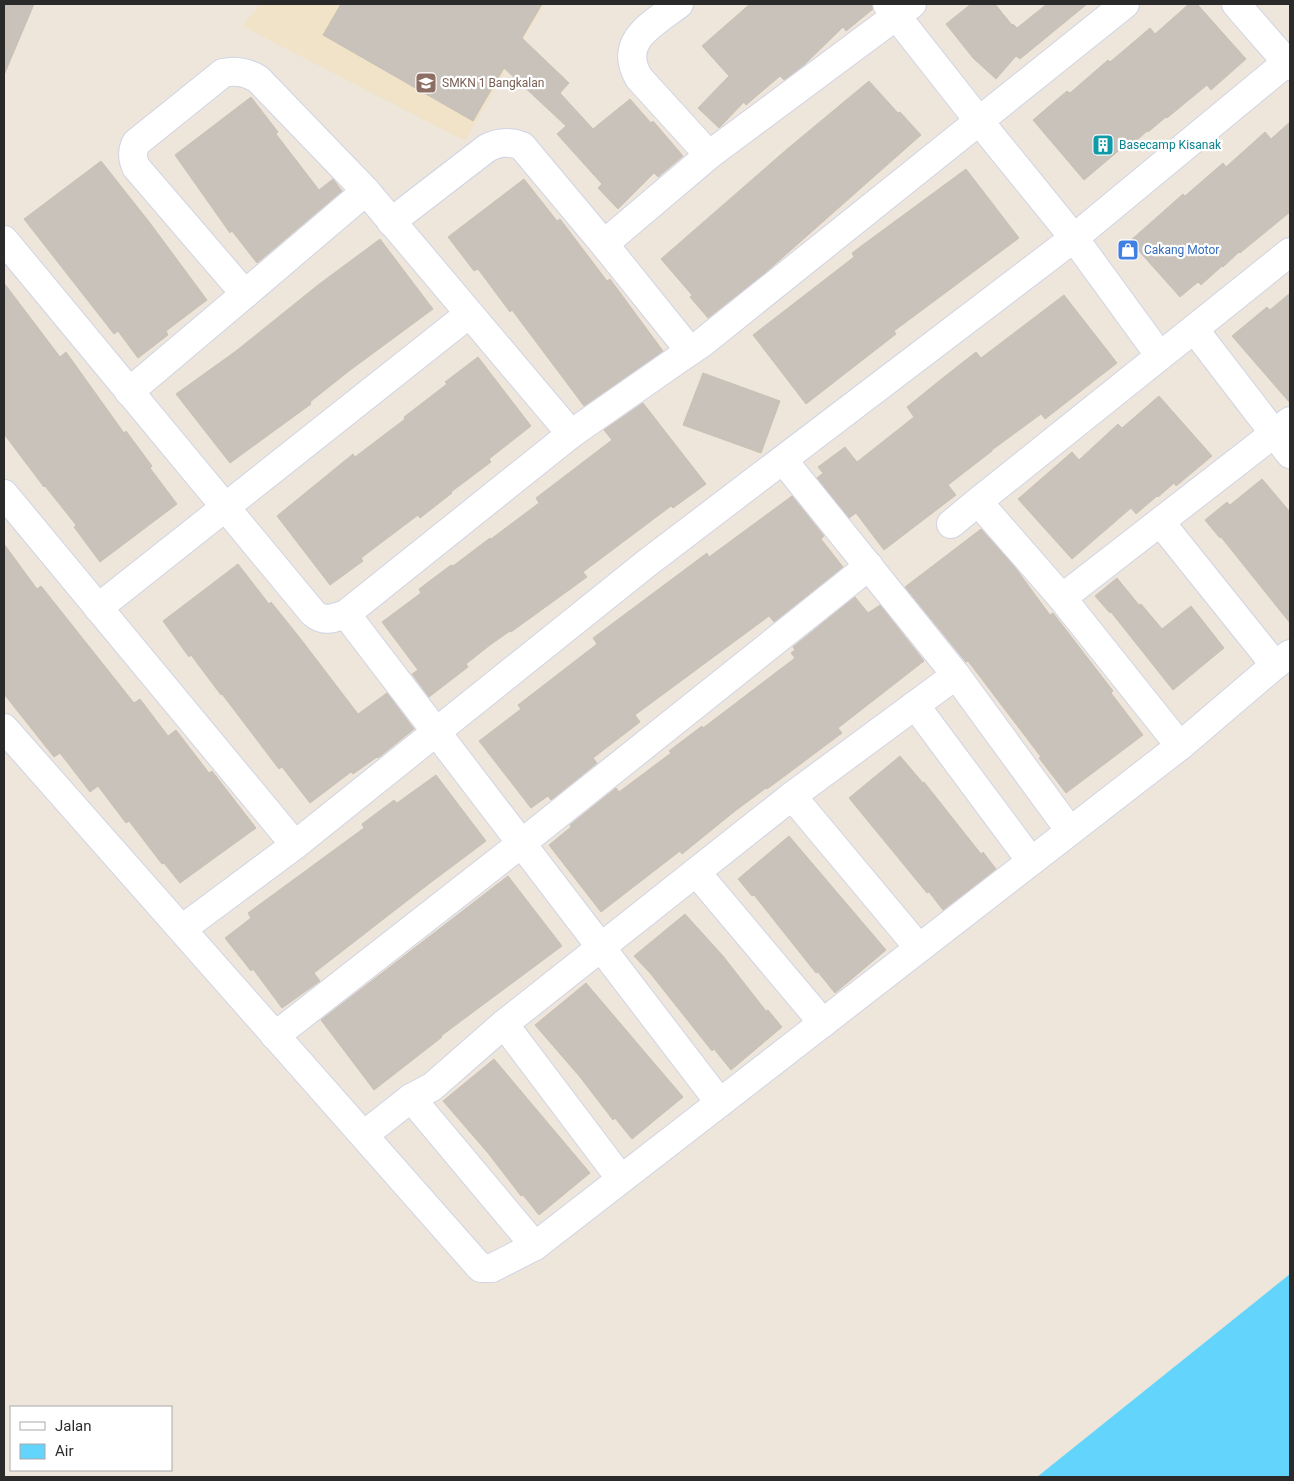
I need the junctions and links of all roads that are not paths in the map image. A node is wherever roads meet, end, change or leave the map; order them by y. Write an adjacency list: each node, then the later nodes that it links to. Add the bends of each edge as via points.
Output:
1 (679, 4): 7 (street, via 639,35 633,45 633,68)
2 (1125, 4): 6 (street)
3 (1236, 4): 5 (street)
4 (899, 8): 6 (street); 7 (street)
5 (1289, 64): 10 (street)
6 (979, 121): 10 (street); 17 (street)
7 (710, 155): 12 (street)
8 (366, 191): 9 (street); 14 (street); 14 (street, via 258,79 241,72 223,73 136,143 133,150 136,167)
9 (391, 222): 12 (street, via 487,148 507,142 522,146); 15 (street)
10 (1074, 238): 18 (street); 23 (street)
11 (4, 240): 19 (street)
12 (604, 244): 17 (street)
13 (1290, 252): 16 (street)
14 (244, 294): 19 (street)
15 (469, 314): 21 (street); 26 (street)
16 (1194, 329): 18 (street); 20 (street)
17 (690, 351): 21 (street)
18 (1160, 356): 25 (street)
19 (129, 392): 26 (street)
20 (1282, 427): 22 (street); 27 (street)
21 (571, 434): 32 (street)
22 (1290, 454)
23 (783, 460): 29 (street); 37 (street, via 647,563)
24 (4, 494): 31 (street)
25 (980, 500): 28 (street); 30 (street)
26 (224, 507): 31 (street); 32 (street, via 317,617 325,619)
27 (1161, 523): 30 (street); 33 (street)
28 (951, 524)
29 (869, 566): 34 (street); 41 (street)
30 (1062, 598): 38 (street)
31 (98, 608): 42 (street)
32 (346, 614): 37 (street)
33 (1283, 660): 38 (street)
34 (956, 675): 35 (street); 40 (street)
35 (915, 705): 39 (street); 43 (street)
36 (4, 728): 45 (street)
37 (437, 731): 41 (street); 42 (street)
38 (1180, 746): 40 (street)
39 (792, 796): 44 (street); 47 (street)
40 (1070, 831): 43 (street)
41 (522, 843): 46 (street); 50 (street)
42 (295, 845): 45 (street)
43 (1031, 861): 47 (street)
44 (696, 872): 46 (street); 48 (street)
45 (182, 929): 50 (street)
46 (600, 948): 49 (street); 52 (street)
47 (919, 948): 48 (street)
48 (823, 1023): 52 (street)
49 (504, 1024): 51 (street, via 432,1087); 54 (street)
50 (276, 1036): 53 (street)
51 (411, 1098): 53 (street); 55 (street)
52 (720, 1103): 54 (street)
53 (364, 1136): 55 (street, via 482,1268 492,1268)
54 (621, 1180): 55 (street)
55 (535, 1246)

